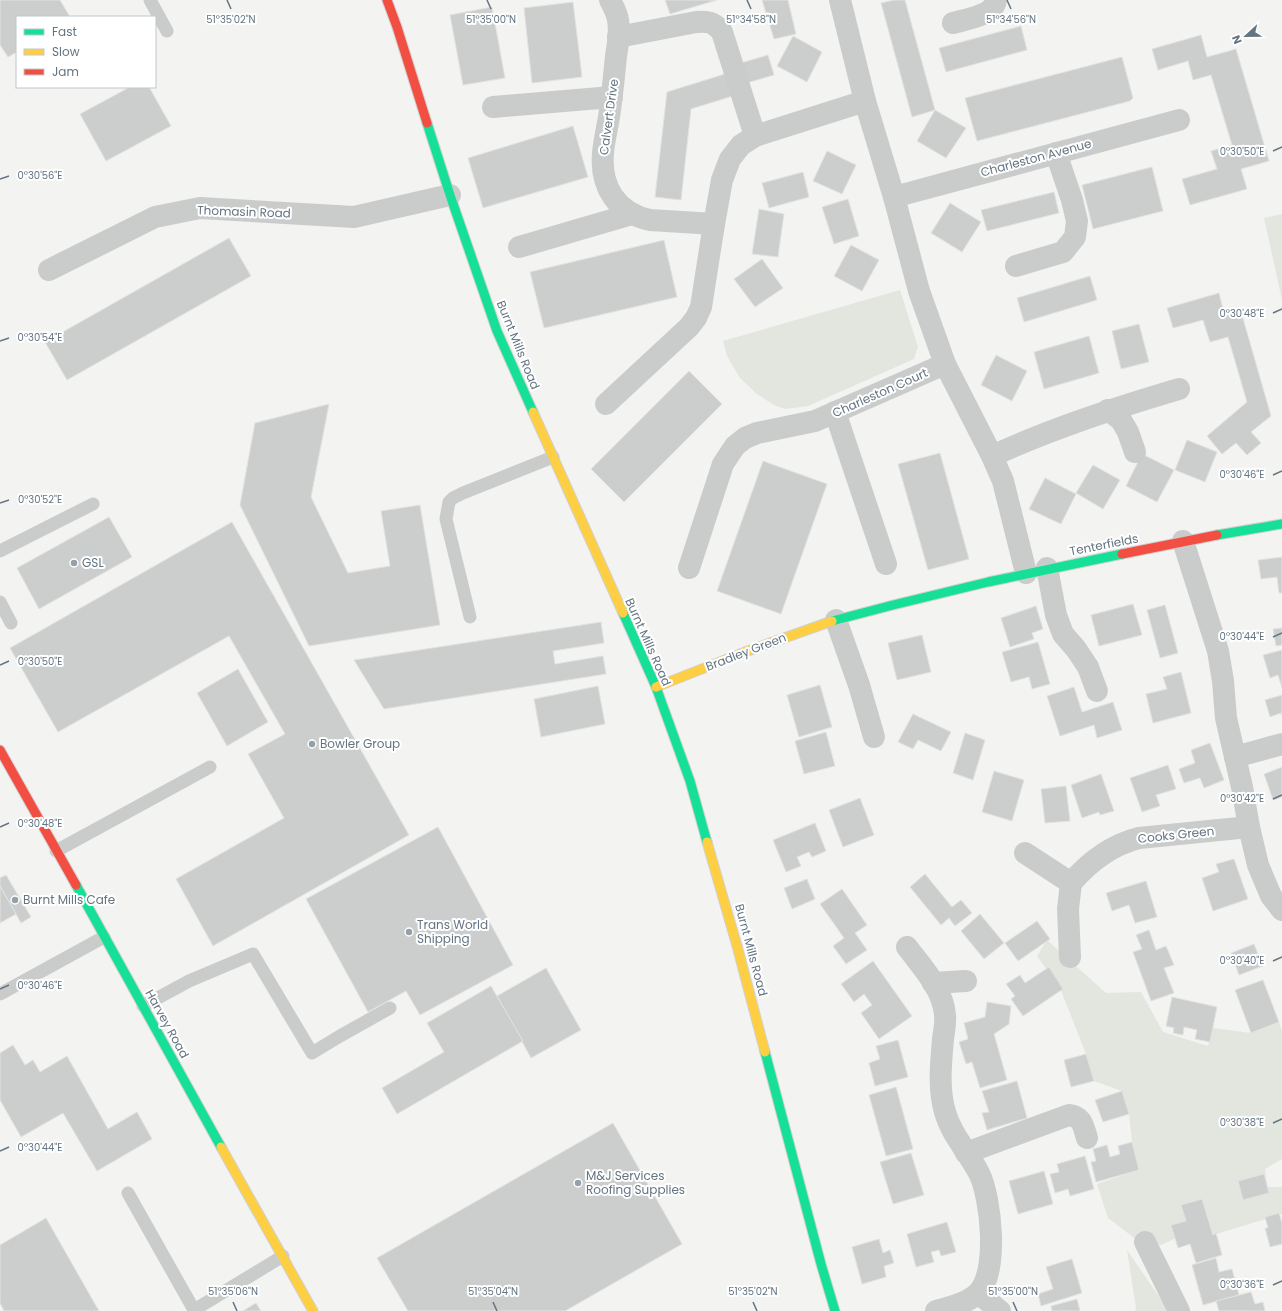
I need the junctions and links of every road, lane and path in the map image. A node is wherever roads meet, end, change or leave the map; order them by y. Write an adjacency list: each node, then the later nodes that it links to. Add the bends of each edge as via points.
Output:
1 (150, 0): 7 (lane)
2 (387, 0): 15 (street, Burnt Mills Road)
3 (610, 0): 8 (street, Calvert Drive, via 618,20)
4 (840, 0): 10 (street)
5 (996, 0): 6 (street, via 988,13)
6 (953, 23)
7 (167, 31)
8 (618, 38): 9 (street, Calvert Drive); 13 (street, via 696,22 709,21 716,25 722,32)
9 (612, 97): 11 (street); 17 (street, Calvert Drive, via 603,154 603,172 608,190 619,205)
10 (865, 101): 13 (street); 16 (street)
11 (493, 107)
12 (1179, 120): 14 (street, Charleston Avenue)
13 (755, 136): 18 (street, via 741,145 730,159 722,180)
14 (1056, 153): 16 (street, Charleston Avenue); 20 (street, via 1077,221 1075,237 1063,252)
15 (450, 195): 21 (street, Thomasin Road, via 354,217 200,208 155,217); 29 (street, Burnt Mills Road, via 497,330)
16 (894, 197): 22 (street, via 919,291)
17 (632, 214): 18 (street, Calvert Drive, via 650,220); 19 (street)
18 (714, 224): 24 (street, via 701,307 696,318)
19 (519, 247)
20 (1016, 266)
21 (49, 270)
22 (945, 364): 26 (street, Charleston Court); 28 (street)
23 (1179, 389): 25 (street)
24 (606, 404)
25 (1108, 410): 27 (street, via 1121,420); 28 (street, via 1023,441)
26 (835, 412): 34 (street); 35 (street, Charleston Court, via 815,421 756,433 735,446 723,464)
27 (1134, 452)
28 (992, 456): 37 (street, via 1003,481)
29 (553, 457): 40 (lane, via 463,493 449,502 446,519); 43 (street, Burnt Mills Road)
30 (93, 504): 33 (lane)
31 (1282, 524): 32 (street, Tenterfields)
32 (1183, 541): 36 (street, Tenterfields); 48 (street, via 1218,651 1226,718)
33 (0, 551)
34 (886, 564)
35 (689, 568)
36 (1047, 568): 37 (street, Tenterfields); 44 (street, via 1056,615 1063,634 1088,667)
37 (1026, 573): 38 (street, Tenterfields)
38 (931, 595): 41 (street, Bradley Green)
39 (0, 602): 42 (lane)
40 (470, 617)
41 (836, 620): 43 (street, Bradley Green); 45 (street)
42 (11, 623)
43 (656, 687): 70 (street, Burnt Mills Road, via 690,781 711,852)
44 (1097, 691)
45 (874, 737)
46 (1282, 744): 48 (street)
47 (0, 750): 51 (street, Harvey Road)
48 (1235, 757): 50 (street)
49 (210, 767): 51 (lane)
50 (1249, 827): 53 (street, Cooks Green, via 1125,841 1084,867); 54 (street, via 1258,865 1271,896)
51 (56, 851): 55 (street, Harvey Road)
52 (1025, 853): 53 (street)
53 (1071, 883): 57 (street, via 1068,909)
54 (1282, 910)
55 (104, 936): 60 (lane); 61 (street, Harvey Road)
56 (907, 947): 59 (street)
57 (1070, 957)
58 (966, 981): 59 (street)
59 (933, 983): 64 (street, via 941,997 946,1015 940,1085 945,1112)
60 (0, 994)
61 (143, 1006): 62 (lane, via 189,981 253,954 312,1053); 67 (street, Harvey Road)
62 (390, 1008)
63 (1087, 1138): 64 (street, via 1081,1122 1076,1116 1069,1115)
64 (966, 1153): 68 (street, via 979,1173 990,1217 991,1250 986,1280)
65 (128, 1193): 67 (lane, via 194,1310)
66 (1145, 1242): 73 (street)
67 (283, 1256): 69 (street, Harvey Road)
68 (978, 1293): 71 (street, via 953,1306); 72 (street)
69 (313, 1311)
70 (835, 1311)
71 (936, 1311)
72 (1000, 1311)
73 (1179, 1311)

